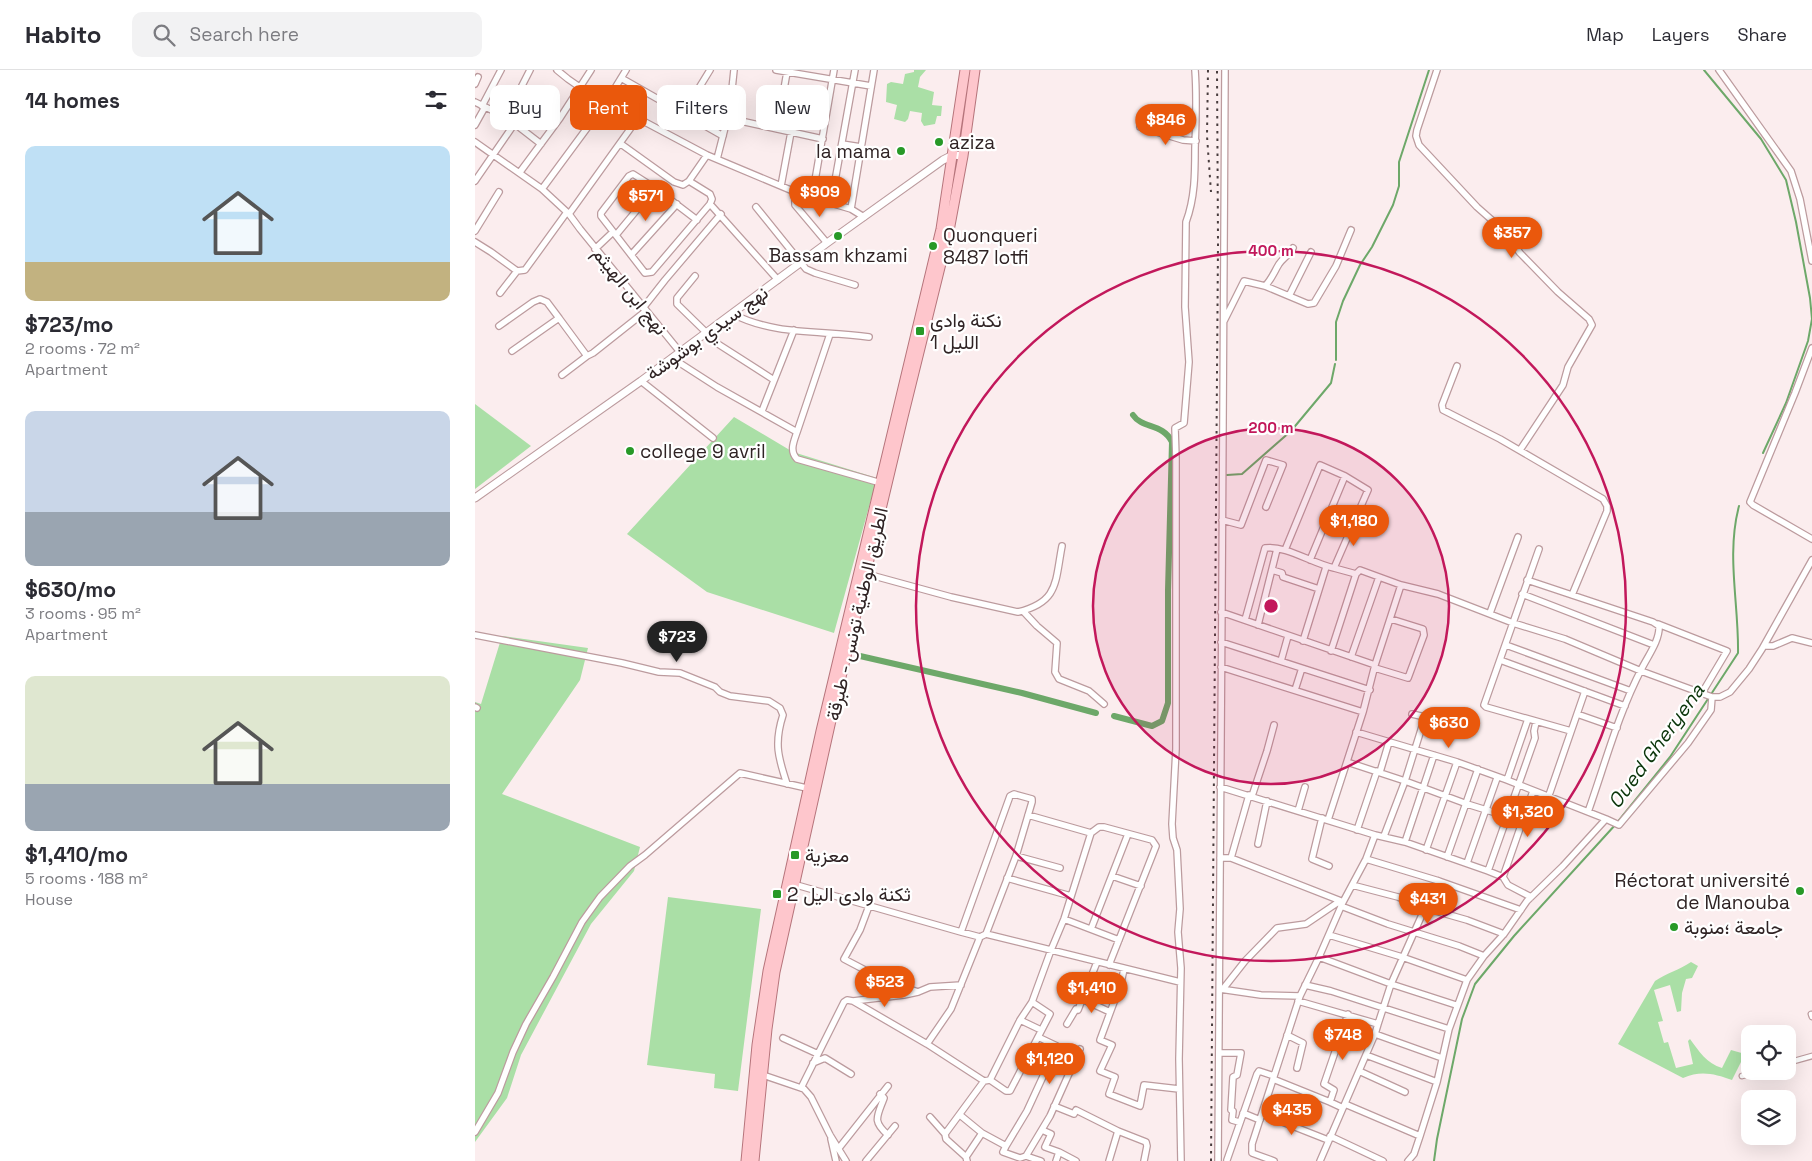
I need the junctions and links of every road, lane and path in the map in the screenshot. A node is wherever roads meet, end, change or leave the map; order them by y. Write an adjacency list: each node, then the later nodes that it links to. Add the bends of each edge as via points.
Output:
1 (501, 70): 36 (street)
2 (530, 70): 25 (street)
3 (591, 70): 27 (street)
4 (626, 70): 21 (street)
5 (710, 70): 29 (street)
6 (734, 70): 30 (street)
7 (776, 70): 18 (street)
8 (834, 70): 22 (street)
9 (855, 70): 23 (street)
10 (873, 70): 32 (street)
11 (965, 70): 59 (main road, الطريق الوطنية تونس - طبرقة)
12 (975, 70): 60 (main road, الطريق الوطنية تونس - طبرقة)
13 (1195, 70): 51 (street)
14 (1225, 70): 102 (street)
15 (1437, 70): 119 (street, via 1417,130 1419,145 1592,325 1568,367 1563,385)
16 (1719, 70): 89 (street, via 1791,171)
17 (559, 71): 26 (street)
18 (787, 72): 19 (street); 31 (street)
19 (805, 73): 22 (street)
20 (478, 78): 24 (street)
21 (621, 78): 28 (street); 33 (street)
22 (833, 80): 23 (street); 50 (street)
23 (853, 83): 32 (street); 55 (street)
24 (475, 84)
25 (522, 85)
26 (577, 85)
27 (583, 85)
28 (617, 85)
29 (701, 85)
30 (732, 85)
31 (785, 85)
32 (871, 86): 56 (street)
33 (657, 99)
34 (475, 102): 36 (street)
35 (570, 103): 53 (street)
36 (484, 107): 37 (street); 39 (street)
37 (490, 110)
38 (647, 123): 58 (street)
39 (475, 125)
40 (1139, 127): 51 (street)
41 (510, 130): 57 (street)
42 (524, 130): 53 (street)
43 (586, 130): 67 (street)
44 (630, 130): 54 (street)
45 (712, 130): 49 (street)
46 (724, 130): 49 (street)
47 (782, 130): 48 (street)
48 (791, 132): 50 (street); 65 (street)
49 (723, 136): 61 (street)
50 (823, 138): 70 (street)
51 (1196, 141): 261 (street, via 1195,179 1186,222 1187,394 1184,423 1175,428 1176,749 1172,824 1177,850)
52 (475, 142): 57 (street, نهج ابن الهيثم)
53 (541, 144): 62 (street)
54 (621, 144): 64 (street, via 677,183); 76 (street)
55 (842, 144): 56 (street); 71 (street)
56 (861, 147): 75 (street)
57 (493, 154): 62 (street, نهج ابن الهيثم); 63 (street)
58 (707, 155): 61 (street); 64 (street)
59 (953, 155): 60 (street); 78 (street, نهج سيدي بوشوشة); 120 (main road, الطريق الوطنية تونس - طبرقة, via 941,229)
60 (963, 156): 120 (main road, الطريق الوطنية تونس - طبرقة, via 949,231)
61 (717, 159): 65 (street)
62 (520, 172): 67 (street, نهج ابن الهيثم)
63 (475, 181)
64 (689, 181): 73 (street, via 710,194)
65 (781, 186): 69 (street)
66 (655, 188): 72 (street); 82 (street); 82 (street, via 636,174 629,176 600,215)
67 (542, 189): 76 (street, نهج ابن الهيثم)
68 (499, 192): 81 (street)
69 (801, 194): 70 (street); 84 (street, via 795,205)
70 (812, 198): 71 (street)
71 (831, 203): 75 (street)
72 (677, 204): 79 (street); 88 (street)
73 (711, 204): 77 (street); 79 (street)
74 (756, 208): 90 (street)
75 (851, 209): 78 (street)
76 (568, 213): 86 (street, نهج ابن الهيثم); 91 (street, via 525,270)
77 (721, 214): 93 (street); 98 (street, via 665,280)
78 (865, 217): 84 (street, نهج سيدي بوشوشة)
79 (697, 220): 88 (street, via 652,272 645,272)
80 (1351, 230): 97 (street, via 1316,301 1308,304)
81 (475, 231)
82 (615, 234): 86 (street); 88 (street)
83 (475, 242): 91 (street)
84 (827, 243): 90 (street, نهج سيدي بوشوشة)
85 (1293, 248): 95 (street)
86 (595, 249): 98 (street, نهج ابن الهيثم)
87 (1311, 252): 97 (street)
88 (631, 254)
89 (1812, 261)
90 (801, 262): 93 (street, نهج سيدي بوشوشة); 94 (street, via 810,272)
91 (517, 271): 96 (street)
92 (695, 276): 104 (street, via 676,302)
93 (778, 280): 99 (street, نهج سيدي بوشوشة)
94 (855, 284)
95 (1265, 286): 97 (street); 102 (street, via 1247,281 1242,283)
96 (501, 293)
97 (1289, 296)
98 (645, 310): 109 (street, نهج ابن الهيثم); 110 (street)
99 (733, 314): 103 (street, via 762,326); 104 (street, نهج سيدي بوشوشة)
100 (559, 318): 101 (street, via 541,299); 108 (street); 110 (street)
101 (499, 326)
102 (1223, 326): 125 (street)
103 (794, 330): 105 (street); 114 (street)
104 (706, 333): 109 (street, نهج سيدي بوشوشة); 114 (street)
105 (830, 334): 106 (street); 117 (street)
106 (869, 336)
107 (1812, 348): 127 (street, via 1750,502)
108 (511, 351)
109 (680, 352): 111 (street, نهج سيدي بوشوشة)
110 (587, 356): 113 (street)
111 (672, 358): 115 (street, نهج سيدي بوشوشة); 116 (street)
112 (1457, 366): 119 (street, via 1443,410)
113 (562, 375)
114 (774, 380): 116 (street)
115 (641, 381): 118 (street); 123 (street, نهج سيدي بوشوشة)
116 (762, 411): 117 (street)
117 (797, 432): 122 (street, via 792,451 797,459)
118 (713, 438)
119 (1520, 450): 144 (street, via 1603,499 1607,506)
120 (890, 461): 122 (main road, الطريق الوطنية تونس - طبرقة); 137 (main road, الطريق الوطنية تونس - طبرقة)
121 (1345, 476): 131 (street, via 1320,465); 132 (street); 135 (street, via 1368,490)
122 (881, 482): 200 (main road, الطريق الوطنية تونس - طبرقة, via 821,731)
123 (475, 498)
124 (1266, 507): 125 (street, via 1283,465 1266,460 1241,525)
125 (1222, 520): 146 (street)
126 (1519, 537): 147 (street)
127 (1812, 539)
128 (1062, 546): 145 (street, via 1054,590 1043,602)
129 (1539, 549): 140 (street)
130 (1277, 550): 131 (street); 136 (street); 149 (street, via 1267,547 1263,550)
131 (1285, 550): 132 (street)
132 (1310, 560): 134 (street)
133 (1812, 560): 160 (street)
134 (1326, 567): 135 (street); 142 (street)
135 (1334, 568): 138 (street)
136 (1272, 570): 142 (street); 152 (street)
137 (867, 574): 145 (street, via 951,597); 200 (main road, الطريق الوطنية تونس - طبرقة)
138 (1356, 574): 139 (street, via 1360,570); 161 (street)
139 (1379, 577): 141 (street); 162 (street)
140 (1527, 580): 143 (street); 144 (street)
141 (1401, 585): 147 (street, via 1438,594); 148 (street)
142 (1319, 590): 155 (street)
143 (1522, 594): 150 (street); 159 (street)
144 (1572, 595): 151 (street)
145 (1023, 611): 174 (street, via 1057,643 1055,672 1059,679 1089,691)
146 (1221, 612): 149 (street); 156 (street)
147 (1489, 613): 150 (street)
148 (1391, 619): 165 (street); 165 (street, via 1423,629 1424,636 1408,678)
149 (1245, 620): 152 (street)
150 (1513, 622): 158 (street); 168 (street, via 1565,639)
151 (1656, 623): 159 (street, via 1659,629); 173 (street, via 1727,651)
152 (1257, 625): 154 (street)
153 (475, 635): 195 (street, via 659,672 680,673 730,696 769,701 780,708 783,715 777,741)
154 (1289, 636): 155 (street); 164 (street)
155 (1303, 641): 161 (street)
156 (1221, 642): 164 (street); 166 (street)
157 (1812, 643): 160 (street, via 1791,638 1773,646)
158 (1506, 645): 163 (street); 171 (street)
159 (1654, 645): 168 (street)
160 (1764, 646): 173 (street, via 1730,692 1720,697)
161 (1331, 651): 162 (street)
162 (1351, 656): 165 (street)
163 (1500, 660): 172 (street); 179 (street, via 1485,706)
164 (1281, 661): 167 (street)
165 (1375, 666): 170 (street)
166 (1221, 667): 169 (street); 197 (street)
167 (1302, 668): 169 (street); 170 (street)
168 (1641, 671): 171 (street); 173 (street)
169 (1295, 690): 176 (street)
170 (1369, 690): 176 (street)
171 (1631, 691): 175 (street)
172 (1585, 692): 175 (street); 178 (street)
173 (1707, 695): 213 (street, via 1711,710 1688,742 1616,824)
174 (1104, 704)
175 (1625, 706): 182 (street)
176 (1363, 712): 183 (street)
177 (1412, 714): 186 (street, via 1425,717)
178 (1577, 714): 182 (street); 184 (street)
179 (1528, 719): 180 (street); 193 (street)
180 (1536, 722): 184 (street); 196 (street, via 1535,738)
181 (1274, 724): 202 (street)
182 (1617, 728): 209 (street)
183 (1357, 732): 185 (street); 188 (street)
184 (1571, 732): 204 (street)
185 (1389, 742): 186 (street); 191 (street)
186 (1415, 750): 187 (street); 194 (street)
187 (1434, 755): 189 (street); 199 (street)
188 (1347, 762): 191 (street); 212 (street)
189 (1457, 762): 190 (street); 203 (street)
190 (1478, 769): 192 (street); 206 (street)
191 (1379, 771): 194 (street); 215 (street)
192 (1497, 778): 193 (street); 207 (street)
193 (1507, 780): 196 (street)
194 (1405, 781): 199 (street); 219 (street)
195 (787, 784): 200 (street); 316 (street, via 740,773 614,881 581,922 518,1040 498,1093)
196 (1519, 786): 201 (street); 211 (street)
197 (1220, 787): 202 (street); 225 (street)
198 (1305, 787): 208 (street)
199 (1424, 788): 203 (street); 220 (street)
200 (813, 790): 236 (main road, الطريق الوطنية تونس - طبرقة)
201 (1533, 791): 204 (street); 214 (street)
202 (1250, 795): 205 (street); 226 (street)
203 (1445, 795): 206 (street); 222 (street)
204 (1548, 798): 209 (street)
205 (1267, 801): 208 (street); 221 (street)
206 (1467, 804): 207 (street); 224 (street)
207 (1485, 809): 211 (street); 228 (street)
208 (1298, 811): 212 (street)
209 (1588, 812): 213 (street)
210 (1029, 815): 216 (street); 223 (street); 247 (street, via 1032,799 1011,795)
211 (1508, 817): 214 (street); 231 (street)
212 (1325, 819): 215 (street); 229 (street, via 1312,859)
213 (1606, 819): 240 (street)
214 (1522, 822): 233 (street)
215 (1357, 830): 218 (street)
216 (1091, 834): 217 (street, via 1104,827); 239 (street)
217 (1128, 834): 232 (street); 238 (street, via 1152,840 1156,846)
218 (1375, 835): 219 (street); 227 (street)
219 (1384, 836): 220 (street)
220 (1405, 842): 222 (street)
221 (1258, 844)
222 (1426, 850): 224 (street)
223 (1016, 856): 230 (street); 234 (street)
224 (1447, 856): 228 (street)
225 (1220, 858): 226 (street); 265 (street)
226 (1231, 858): 241 (street)
227 (1366, 859): 235 (street); 237 (street)
228 (1467, 863): 231 (street)
229 (1329, 866)
230 (1059, 868)
231 (1488, 871): 233 (street)
232 (1112, 876): 238 (street); 246 (street)
233 (1503, 877): 240 (street, via 1508,885)
234 (1007, 878): 239 (street); 251 (street)
235 (1439, 881): 243 (street); 244 (street)
236 (790, 883): 242 (street); 296 (main road, الطريق الوطنية تونس - طبرقة); 330 (main road, الطريق الوطنية تونس - طبرقة, via 767,971)
237 (1352, 885): 241 (street); 243 (street)
238 (1141, 886): 252 (street)
239 (1071, 896): 245 (street)
240 (1531, 897): 244 (street)
241 (1341, 903): 248 (street); 250 (street); 265 (street, via 1305,924 1277,928)
242 (869, 906): 247 (street); 266 (street, via 844,959)
243 (1425, 908): 248 (street); 249 (street)
244 (1521, 910): 249 (street)
245 (1064, 920): 246 (street); 253 (street)
246 (1091, 929): 252 (street)
247 (961, 932): 251 (street)
248 (1413, 932): 254 (street); 256 (street)
249 (1504, 934): 254 (street)
250 (1329, 935): 255 (street); 256 (street)
251 (983, 936): 253 (street); 263 (street)
252 (1119, 940): 258 (street)
253 (1051, 950): 257 (street); 270 (street)
254 (1484, 956): 260 (street)
255 (1319, 957): 262 (street); 264 (street)
256 (1403, 957): 260 (street); 262 (street)
257 (1097, 962): 258 (street); 267 (street)
258 (1109, 965): 259 (street)
259 (1124, 969): 261 (street); 273 (street)
260 (1467, 980): 271 (street)
261 (1180, 982): 302 (street)
262 (1391, 984): 271 (street); 272 (street)
263 (961, 985): 266 (street, via 930,986); 284 (street, via 951,1009)
264 (1305, 985): 268 (street); 272 (street)
265 (1222, 989): 268 (street); 286 (street)
266 (917, 992): 269 (street)
267 (1082, 999): 273 (street); 276 (street)
268 (1299, 999): 274 (street); 281 (street)
269 (853, 1001): 284 (street); 287 (street, via 844,1002)
270 (1031, 1002): 275 (street); 279 (street, via 1050,1014)
271 (1456, 1005): 278 (street)
272 (1382, 1008): 277 (street); 278 (street)
273 (1110, 1012): 302 (street, via 1101,1040 1112,1045 1100,1071 1115,1076 1109,1094 1139,1106 1144,1085)
274 (1348, 1014): 277 (street); 305 (street, via 1324,1081 1334,1090)
275 (1021, 1020): 279 (street); 298 (street)
276 (1067, 1024)
277 (1378, 1024): 280 (street)
278 (1449, 1029): 290 (street)
279 (1041, 1030): 282 (street)
280 (1375, 1034): 288 (street); 290 (street)
281 (1287, 1035): 293 (street, via 1303,1042); 297 (street)
282 (1038, 1037): 298 (street, via 1010,1091); 323 (street, via 1057,1046 1027,1111)
283 (783, 1038): 287 (street)
284 (927, 1044): 298 (street)
285 (1080, 1049): 306 (street)
286 (1219, 1053): 312 (street, via 1241,1053 1237,1075 1233,1077 1231,1110 1232,1120); 328 (street)
287 (818, 1054): 292 (street)
288 (1366, 1055): 294 (street); 299 (street)
289 (1812, 1056): 291 (street)
290 (1442, 1058): 299 (street)
291 (1796, 1060)
292 (813, 1063): 295 (street, via 825,1058); 301 (street)
293 (1297, 1068)
294 (1359, 1072): 303 (street); 307 (street)
295 (851, 1074)
296 (763, 1075): 301 (street); 331 (main road, الطريق الوطنية تونس - طبرقة)
297 (1273, 1077): 305 (street); 308 (street, via 1259,1070); 311 (street)
298 (987, 1080): 309 (street)
299 (1437, 1082): 321 (street)
300 (888, 1086): 304 (street)
301 (801, 1088): 319 (street, via 811,1097)
302 (1179, 1089): 340 (street)
303 (1405, 1092)
304 (881, 1094): 320 (street, via 884,1098 877,1118 879,1127); 324 (street)
305 (1331, 1102): 307 (street)
306 (1055, 1106): 314 (street); 315 (street, via 1073,1114 1076,1110)
307 (1344, 1106): 321 (street); 322 (street)
308 (1243, 1113): 311 (street); 312 (street)
309 (960, 1115): 317 (street); 318 (street)
310 (929, 1117): 318 (street)
311 (1261, 1117): 322 (street); 341 (street, via 1251,1150)
312 (1239, 1122): 329 (street)
313 (895, 1126): 320 (street)
314 (1042, 1130): 325 (street, via 1051,1134 1045,1147); 326 (street)
315 (1118, 1131): 338 (street); 339 (street, via 1146,1142)
316 (475, 1132)
317 (982, 1133): 323 (street); 327 (street)
318 (945, 1134): 327 (street, via 946,1139)
319 (830, 1135): 324 (street); 332 (street)
320 (888, 1135): 334 (street)
321 (1420, 1136): 344 (street)
322 (1329, 1138): 342 (street); 343 (street)
323 (1006, 1146): 326 (street, via 1003,1152)
324 (839, 1148): 333 (street)
325 (1059, 1152): 336 (street); 337 (street)
326 (1022, 1158): 335 (street)
327 (967, 1159)
328 (1218, 1159): 329 (street)
329 (1228, 1160)
330 (746, 1161)
331 (754, 1161)
332 (836, 1161)
333 (846, 1161)
334 (866, 1161)
335 (1041, 1161)
336 (1056, 1161)
337 (1076, 1161)
338 (1109, 1161)
339 (1144, 1161)
340 (1181, 1161)
341 (1273, 1161)
342 (1320, 1161)
343 (1383, 1161)
344 (1408, 1161)

